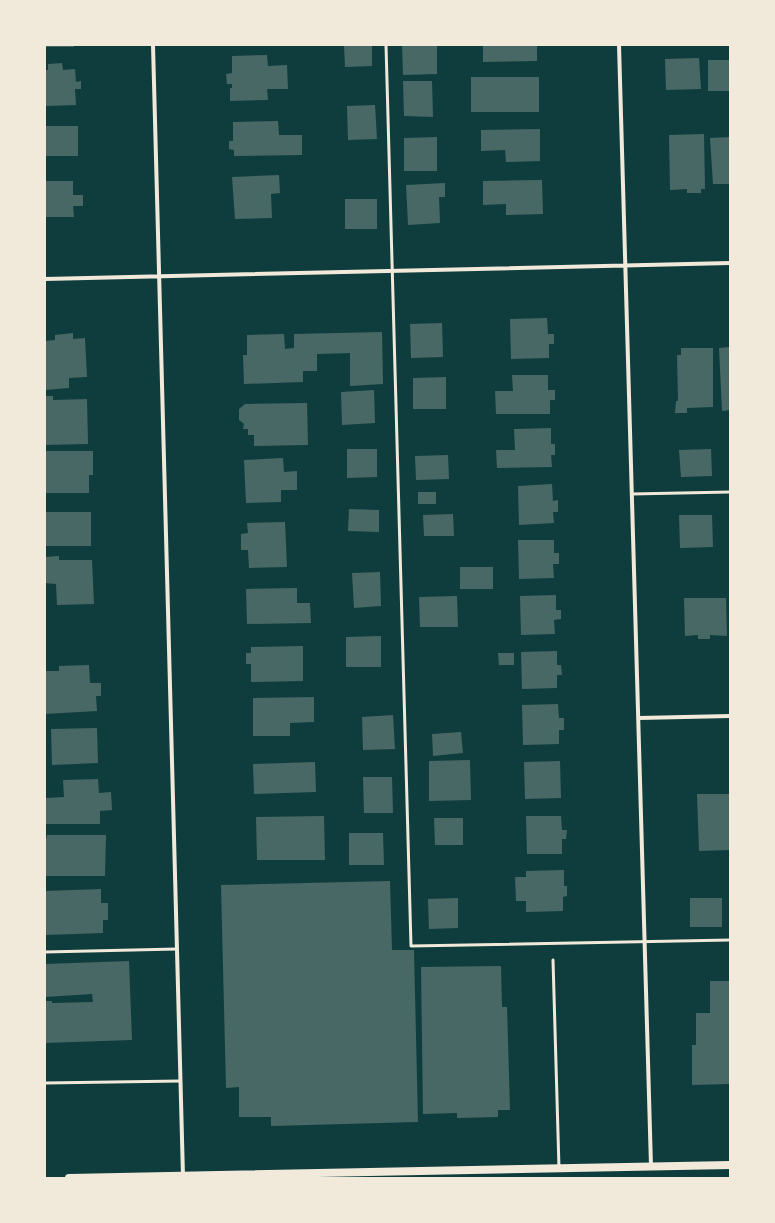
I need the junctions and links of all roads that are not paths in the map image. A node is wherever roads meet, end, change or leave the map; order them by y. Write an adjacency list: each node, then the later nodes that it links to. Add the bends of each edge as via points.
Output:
1 (153, 45): 7 (street)
2 (386, 45): 6 (lane)
3 (619, 45): 5 (street)
4 (730, 263): 5 (street)
5 (626, 266): 6 (street); 10 (street)
6 (392, 271): 7 (street); 14 (lane, via 411,946)
7 (159, 276): 8 (street); 15 (street)
8 (45, 279)
9 (730, 492): 10 (lane)
10 (632, 494): 12 (street)
11 (730, 716): 12 (street)
12 (638, 718): 14 (street)
13 (730, 940): 14 (lane)
14 (645, 941): 21 (street)
15 (177, 949): 16 (lane); 18 (street)
16 (45, 952)
17 (553, 960): 22 (lane)
18 (180, 1081): 19 (lane); 23 (street)
19 (45, 1083)
20 (730, 1165): 21 (main road)
21 (651, 1166): 22 (main road)
22 (559, 1168): 23 (main road)
23 (183, 1176): 25 (main road)
24 (69, 1178): 25 (main road)
25 (116, 1178)

